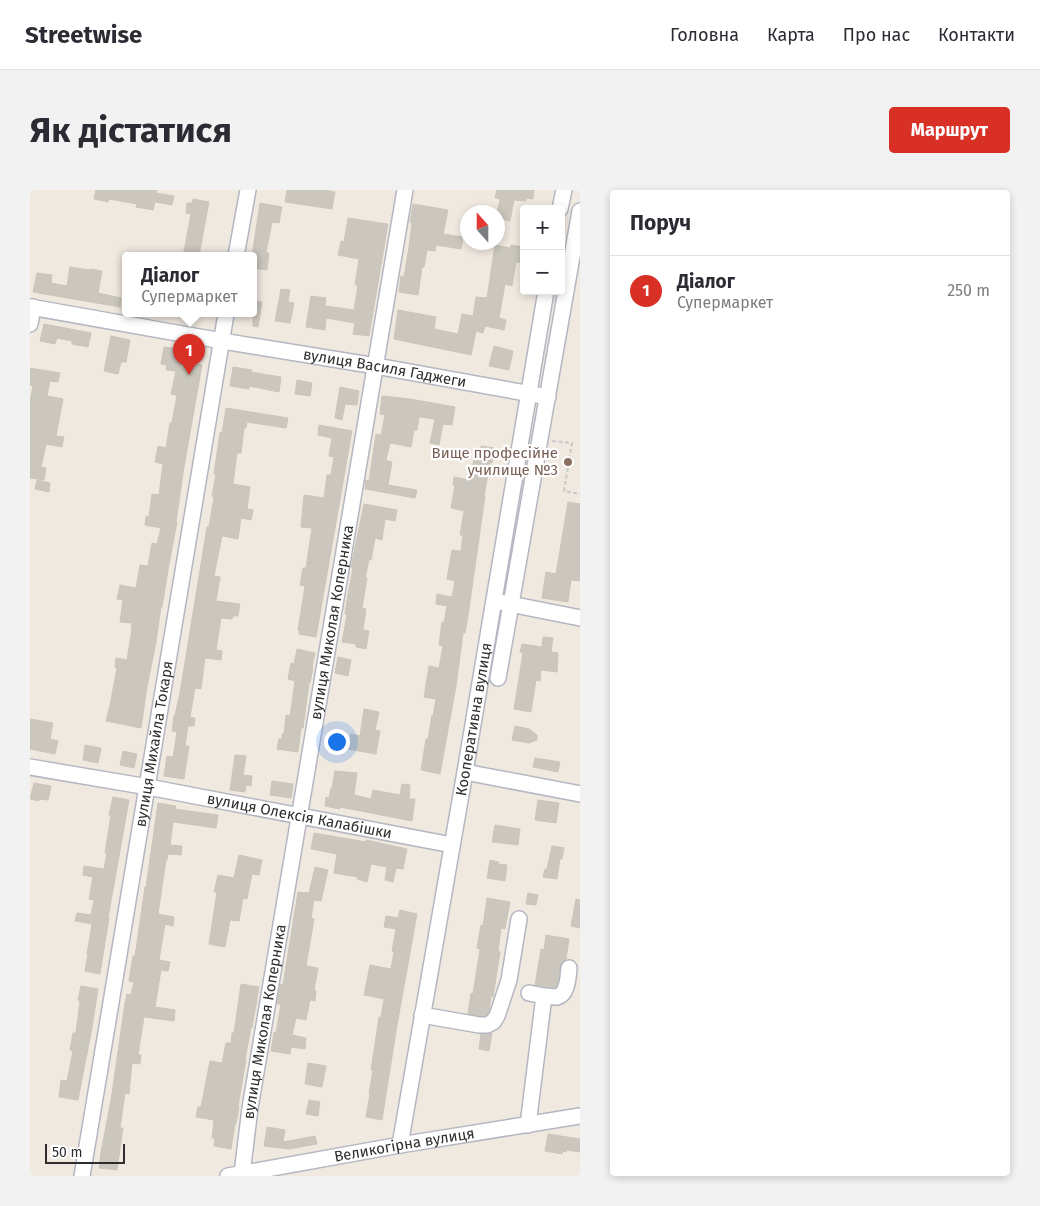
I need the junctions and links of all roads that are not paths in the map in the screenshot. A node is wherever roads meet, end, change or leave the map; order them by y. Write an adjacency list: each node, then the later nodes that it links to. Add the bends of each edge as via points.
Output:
1 (405, 190): 12 (street, вулиця Миколая Коперника)
2 (564, 190): 4 (street)
3 (243, 191): 6 (street)
4 (561, 205)
5 (580, 211): 14 (street, Кооперативна вулиця)
6 (236, 252)
7 (545, 295): 13 (street, Кооперативна вулиця)
8 (32, 307): 10 (street); 11 (street, вулиця Василя Гаджеги)
9 (226, 317): 11 (street, вулиця Михайла Токаря)
10 (30, 324)
11 (222, 341): 12 (street, вулиця Василя Гаджеги); 21 (street, вулиця Михайла Токаря)
12 (376, 366): 13 (street, вулиця Василя Гаджеги); 23 (street, вулиця Миколая Коперника)
13 (529, 394): 14 (street, вулиця Василя Гаджеги); 15 (street, Кооперативна вулиця)
14 (548, 397): 16 (street, Кооперативна вулиця)
15 (494, 601): 16 (street); 20 (street, Кооперативна вулиця)
16 (511, 604): 17 (street); 18 (street, Кооперативна вулиця)
17 (580, 618)
18 (498, 678)
19 (30, 766): 21 (street, вулиця Олексія Калабішки)
20 (465, 772): 22 (street); 24 (street, Кооперативна вулиця)
21 (148, 787): 23 (street, вулиця Олексія Калабішки); 32 (street, вулиця Михайла Токаря)
22 (580, 794)
23 (300, 816): 24 (street, вулиця Олексія Калабішки); 31 (street, вулиця Миколая Коперника, via 250,1108)
24 (452, 844): 27 (street, Кооперативна вулиця)
25 (519, 919): 27 (street, via 509,980 493,1022 479,1025)
26 (569, 968): 29 (street, via 562,995 537,994)
27 (422, 1016): 30 (street, Кооперативна вулиця)
28 (580, 1116): 29 (street, Великогірна вулиця)
29 (528, 1125): 30 (street, Великогірна вулиця)
30 (400, 1145): 31 (street, Великогірна вулиця)
31 (235, 1175)
32 (82, 1176)

